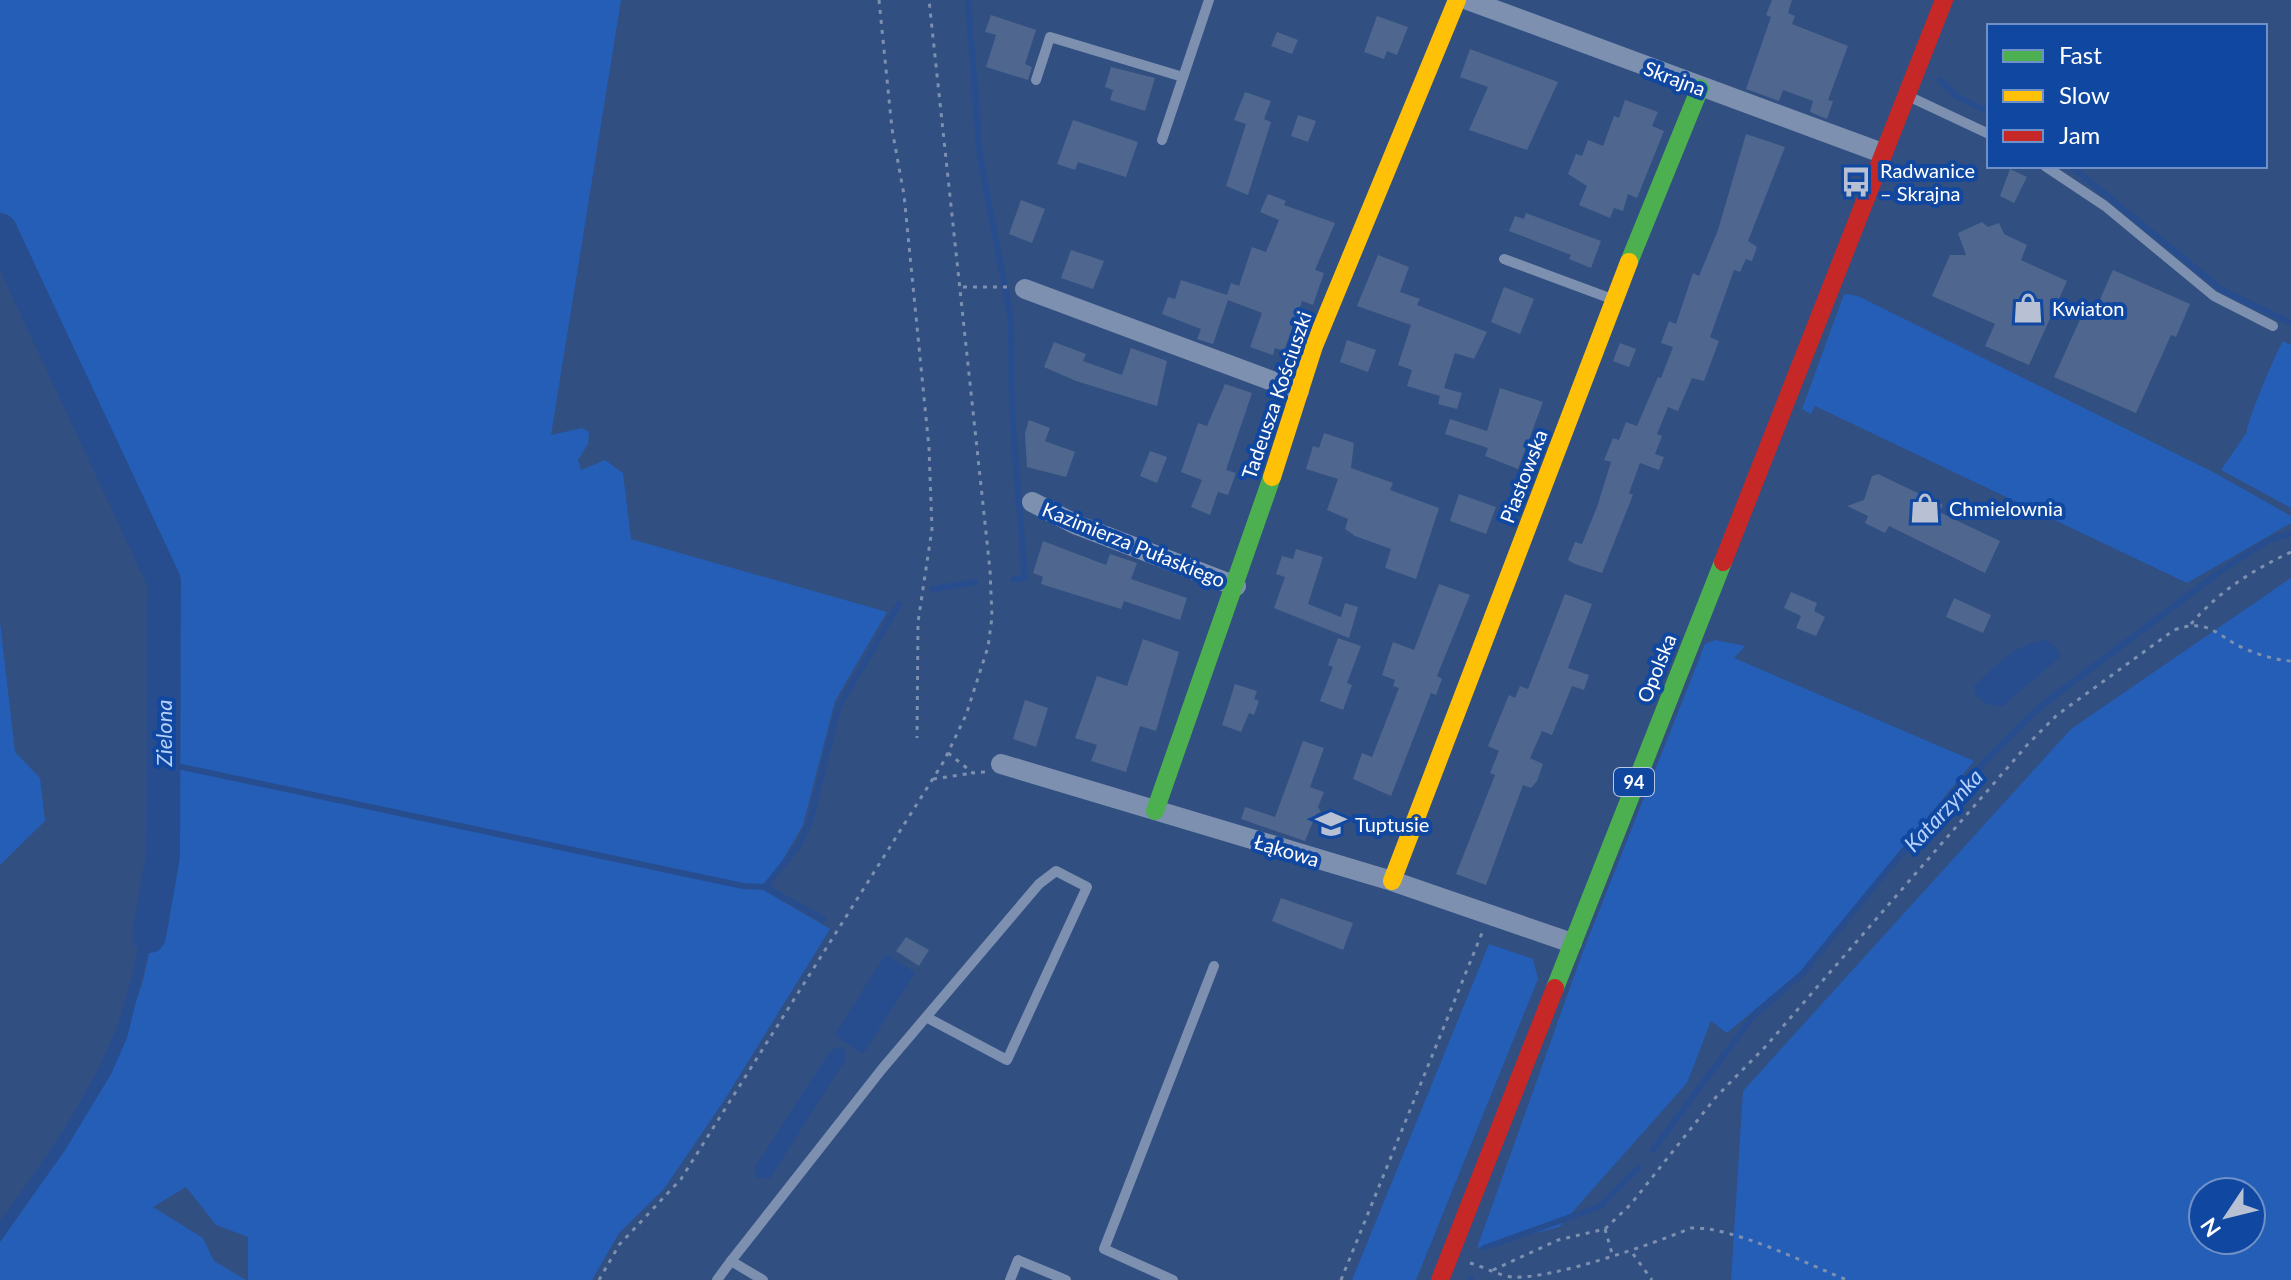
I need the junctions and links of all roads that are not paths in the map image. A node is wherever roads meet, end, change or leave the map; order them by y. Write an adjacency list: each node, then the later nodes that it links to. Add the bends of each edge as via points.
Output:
1 (1209, 0): 5 (lane)
2 (1457, 0): 17 (street, Tadeusza Kościuszki)
3 (1468, 0): 7 (street, Skrajna)
4 (1944, 0): 8 (street, Opolska / 94)
5 (1183, 77): 6 (lane, via 1050,37); 10 (lane)
6 (1036, 80)
7 (1700, 88): 11 (street, Skrajna); 15 (street, Piastowska)
8 (1906, 95): 9 (lane); 11 (street, Opolska / 94)
9 (1987, 133)
10 (1162, 140)
11 (1882, 153): 23 (street, Opolska / 94)
12 (2048, 168): 16 (lane, via 2105,206 2214,296)
13 (1504, 259): 15 (lane)
14 (1025, 289): 17 (street)
15 (1614, 300): 22 (street, Piastowska)
16 (2273, 326)
17 (1299, 391): 19 (street, Tadeusza Kościuszki)
18 (1032, 502): 19 (street, Kazimierza Pułaskiego, via 1077,525)
19 (1236, 586): 21 (street, Tadeusza Kościuszki)
20 (1001, 764): 21 (street, Łąkowa)
21 (1155, 811): 22 (street, Łąkowa)
22 (1392, 881): 23 (street, Łąkowa)
23 (1572, 943): 32 (street, Opolska / 94)
24 (1214, 966): 31 (lane, via 1104,1249)
25 (926, 1017): 25 (lane, via 1039,884 1056,871 1087,887 1007,1060); 26 (lane)
26 (731, 1261): 27 (lane); 28 (lane)
27 (756, 1278)
28 (717, 1280)
29 (1010, 1280): 30 (lane, via 1018,1260)
30 (1066, 1280)
31 (1173, 1280)
32 (1440, 1280)

